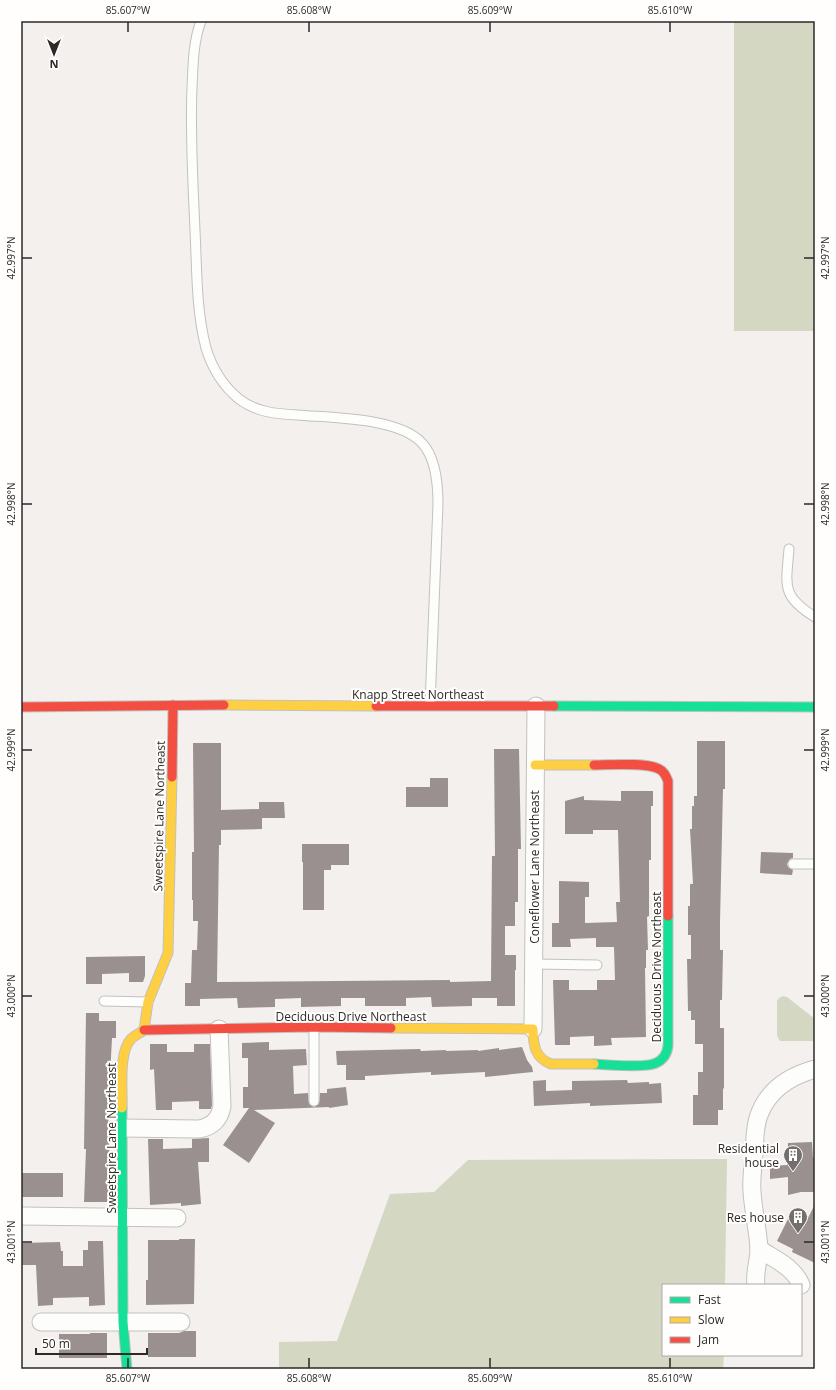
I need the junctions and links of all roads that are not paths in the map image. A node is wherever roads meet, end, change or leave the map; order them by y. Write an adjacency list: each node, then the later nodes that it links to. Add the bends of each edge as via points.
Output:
1 (201, 21): 5 (lane, via 194,55 191,139 199,308 209,358 219,377 232,393 258,410 366,421 390,426 411,434 427,450 438,492)
2 (789, 549): 3 (lane, via 786,583 788,591 797,604)
3 (815, 617)
4 (173, 705): 5 (street, Knapp Street Northeast); 7 (street, Knapp Street Northeast); 15 (street, Sweetspire Lane Northeast, via 168,953)
5 (430, 705): 6 (street, Knapp Street Northeast)
6 (536, 706): 8 (street, Knapp Street Northeast); 9 (street, Coneflower Lane Northeast)
7 (21, 707)
8 (815, 707)
9 (535, 765): 12 (street, Coneflower Lane Northeast); 18 (street, Deciduous Drive Northeast, via 649,765 665,773 668,781 668,1051 663,1059 650,1065 551,1064 542,1060 535,1051)
10 (793, 864): 11 (lane)
11 (815, 864)
12 (534, 964): 13 (lane); 18 (street, Coneflower Lane Northeast)
13 (597, 965)
14 (104, 1001): 15 (lane)
15 (148, 1002): 19 (street, Sweetspire Lane Northeast)
16 (314, 1028): 17 (street, Deciduous Drive Northeast); 18 (street, Deciduous Drive Northeast); 21 (lane)
17 (219, 1029): 19 (street, Deciduous Drive Northeast); 22 (street, via 222,1106 215,1122 199,1129)
18 (533, 1029)
19 (144, 1030): 22 (street, Sweetspire Lane Northeast, via 131,1039 123,1054)
20 (815, 1068): 26 (street, via 800,1073 775,1090 759,1116 752,1190)
21 (314, 1101)
22 (122, 1128): 24 (street, Sweetspire Lane Northeast)
23 (21, 1216): 24 (street)
24 (122, 1217): 25 (street); 30 (street, Sweetspire Lane Northeast)
25 (177, 1218)
26 (759, 1249): 27 (street); 28 (street, via 786,1267)
27 (756, 1284)
28 (800, 1284)
29 (41, 1322): 30 (street)
30 (123, 1322): 31 (street); 32 (street, Sweetspire Lane Northeast)
31 (181, 1322)
32 (127, 1369)

